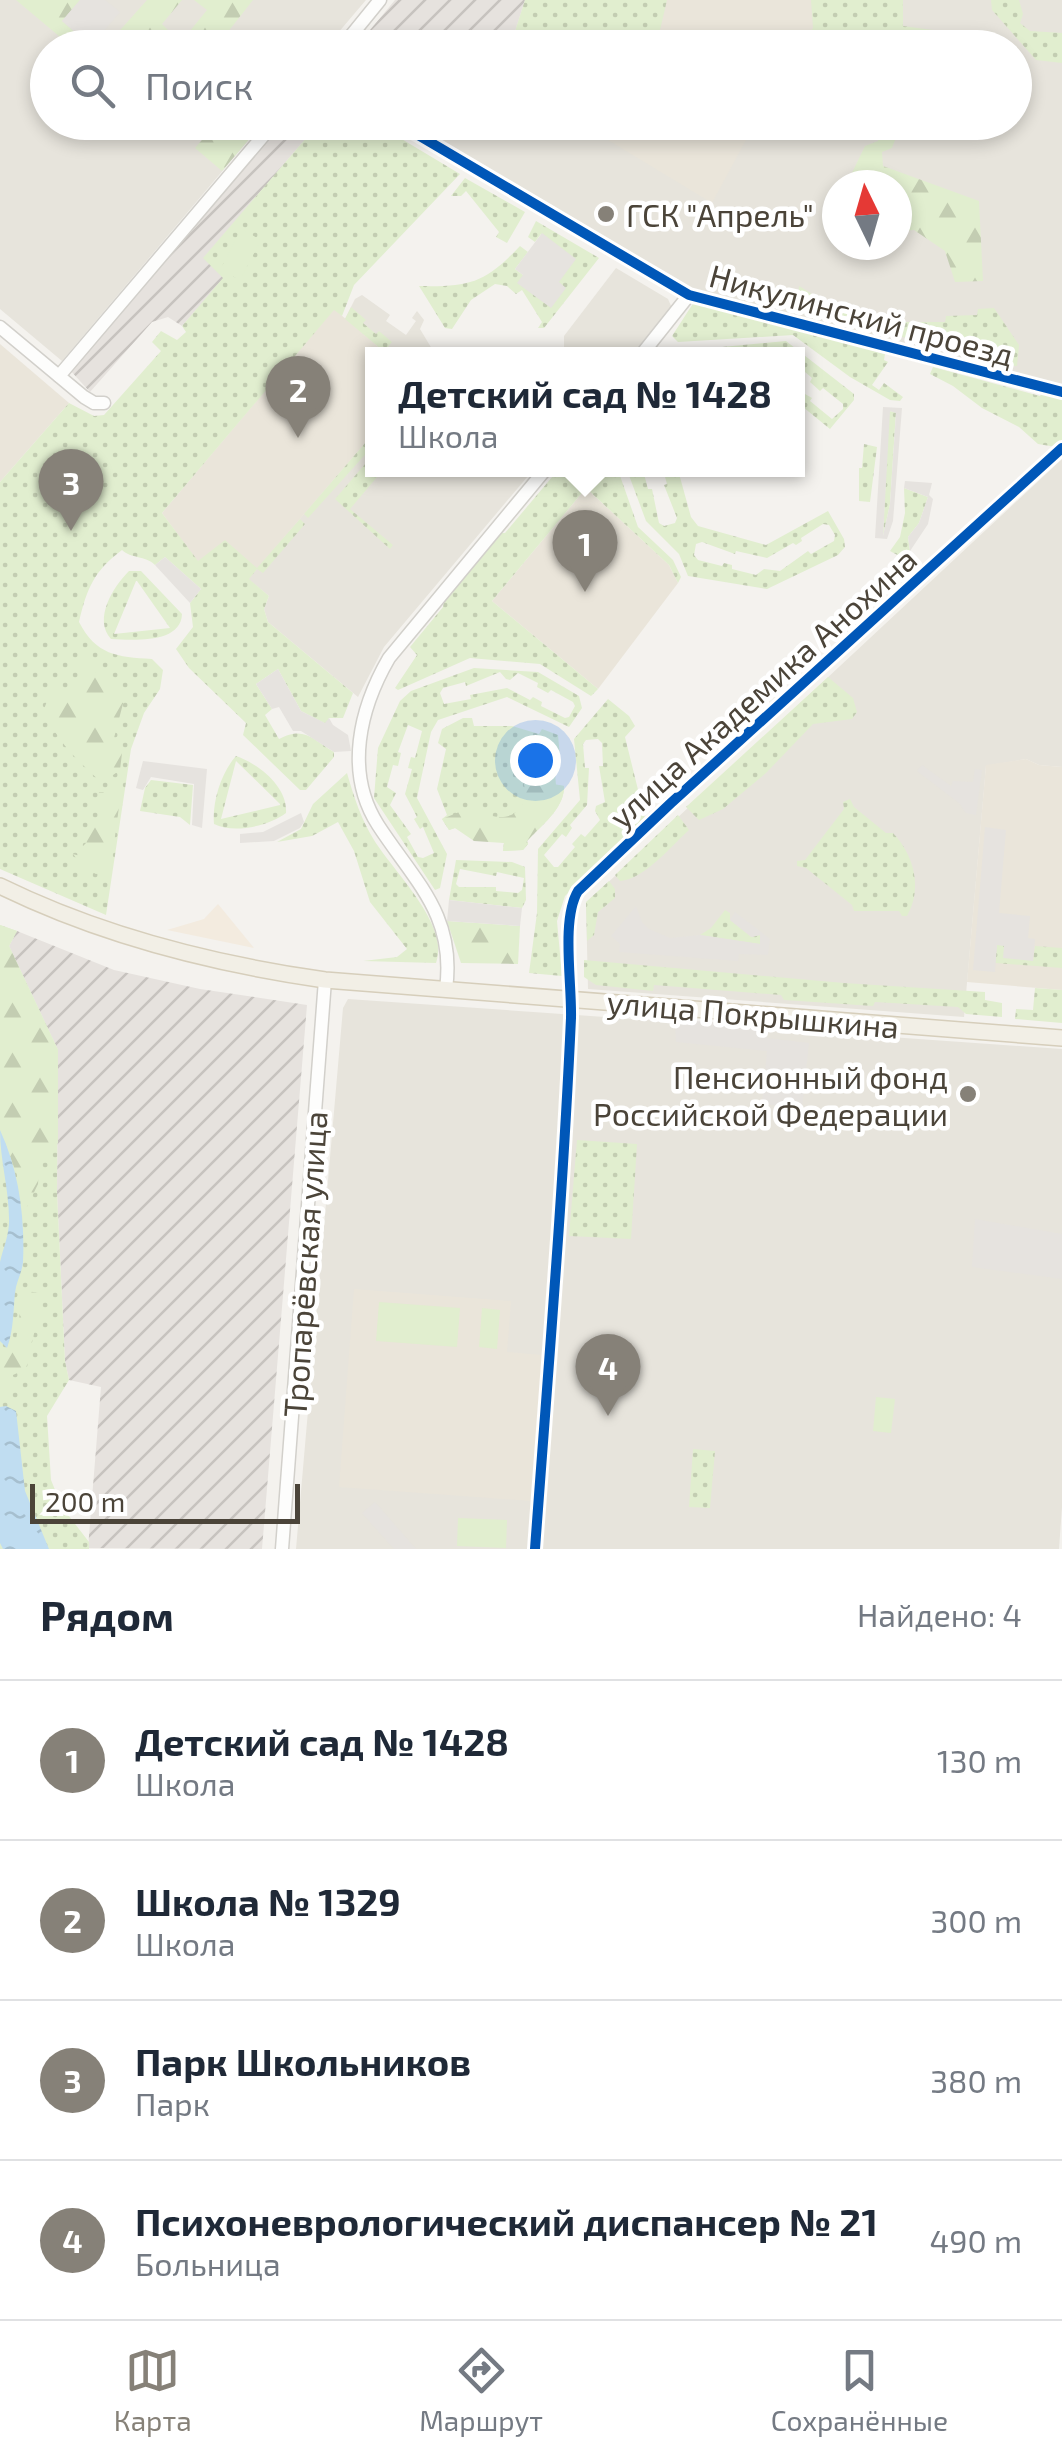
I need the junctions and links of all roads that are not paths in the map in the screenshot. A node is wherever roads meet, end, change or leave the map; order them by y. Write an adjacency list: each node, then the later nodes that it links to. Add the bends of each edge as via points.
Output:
1 (380, 0): 2 (street)
2 (355, 30)
3 (261, 140): 8 (street)
4 (426, 140): 5 (street, Никулинский проезд)
5 (689, 295): 7 (street); 9 (street, Никулинский проезд)
6 (0, 327): 8 (street)
7 (648, 347)
8 (59, 376): 10 (street, via 90,401)
9 (1062, 392)
10 (104, 403)
11 (1062, 448): 16 (street, улица Академика Анохина, via 578,891 568,914)
12 (539, 477): 15 (street, via 389,658 361,723 366,800 442,922)
13 (0, 886): 14 (main road, улица Покрышкина, via 153,944)
14 (325, 980): 15 (main road, улица Покрышкина); 18 (street, Тропарёвская улица)
15 (446, 990): 16 (main road, улица Покрышкина)
16 (571, 998): 17 (main road, улица Покрышкина); 19 (street, улица Академика Анохина)
17 (1062, 1038)
18 (282, 1549)
19 (535, 1549)

